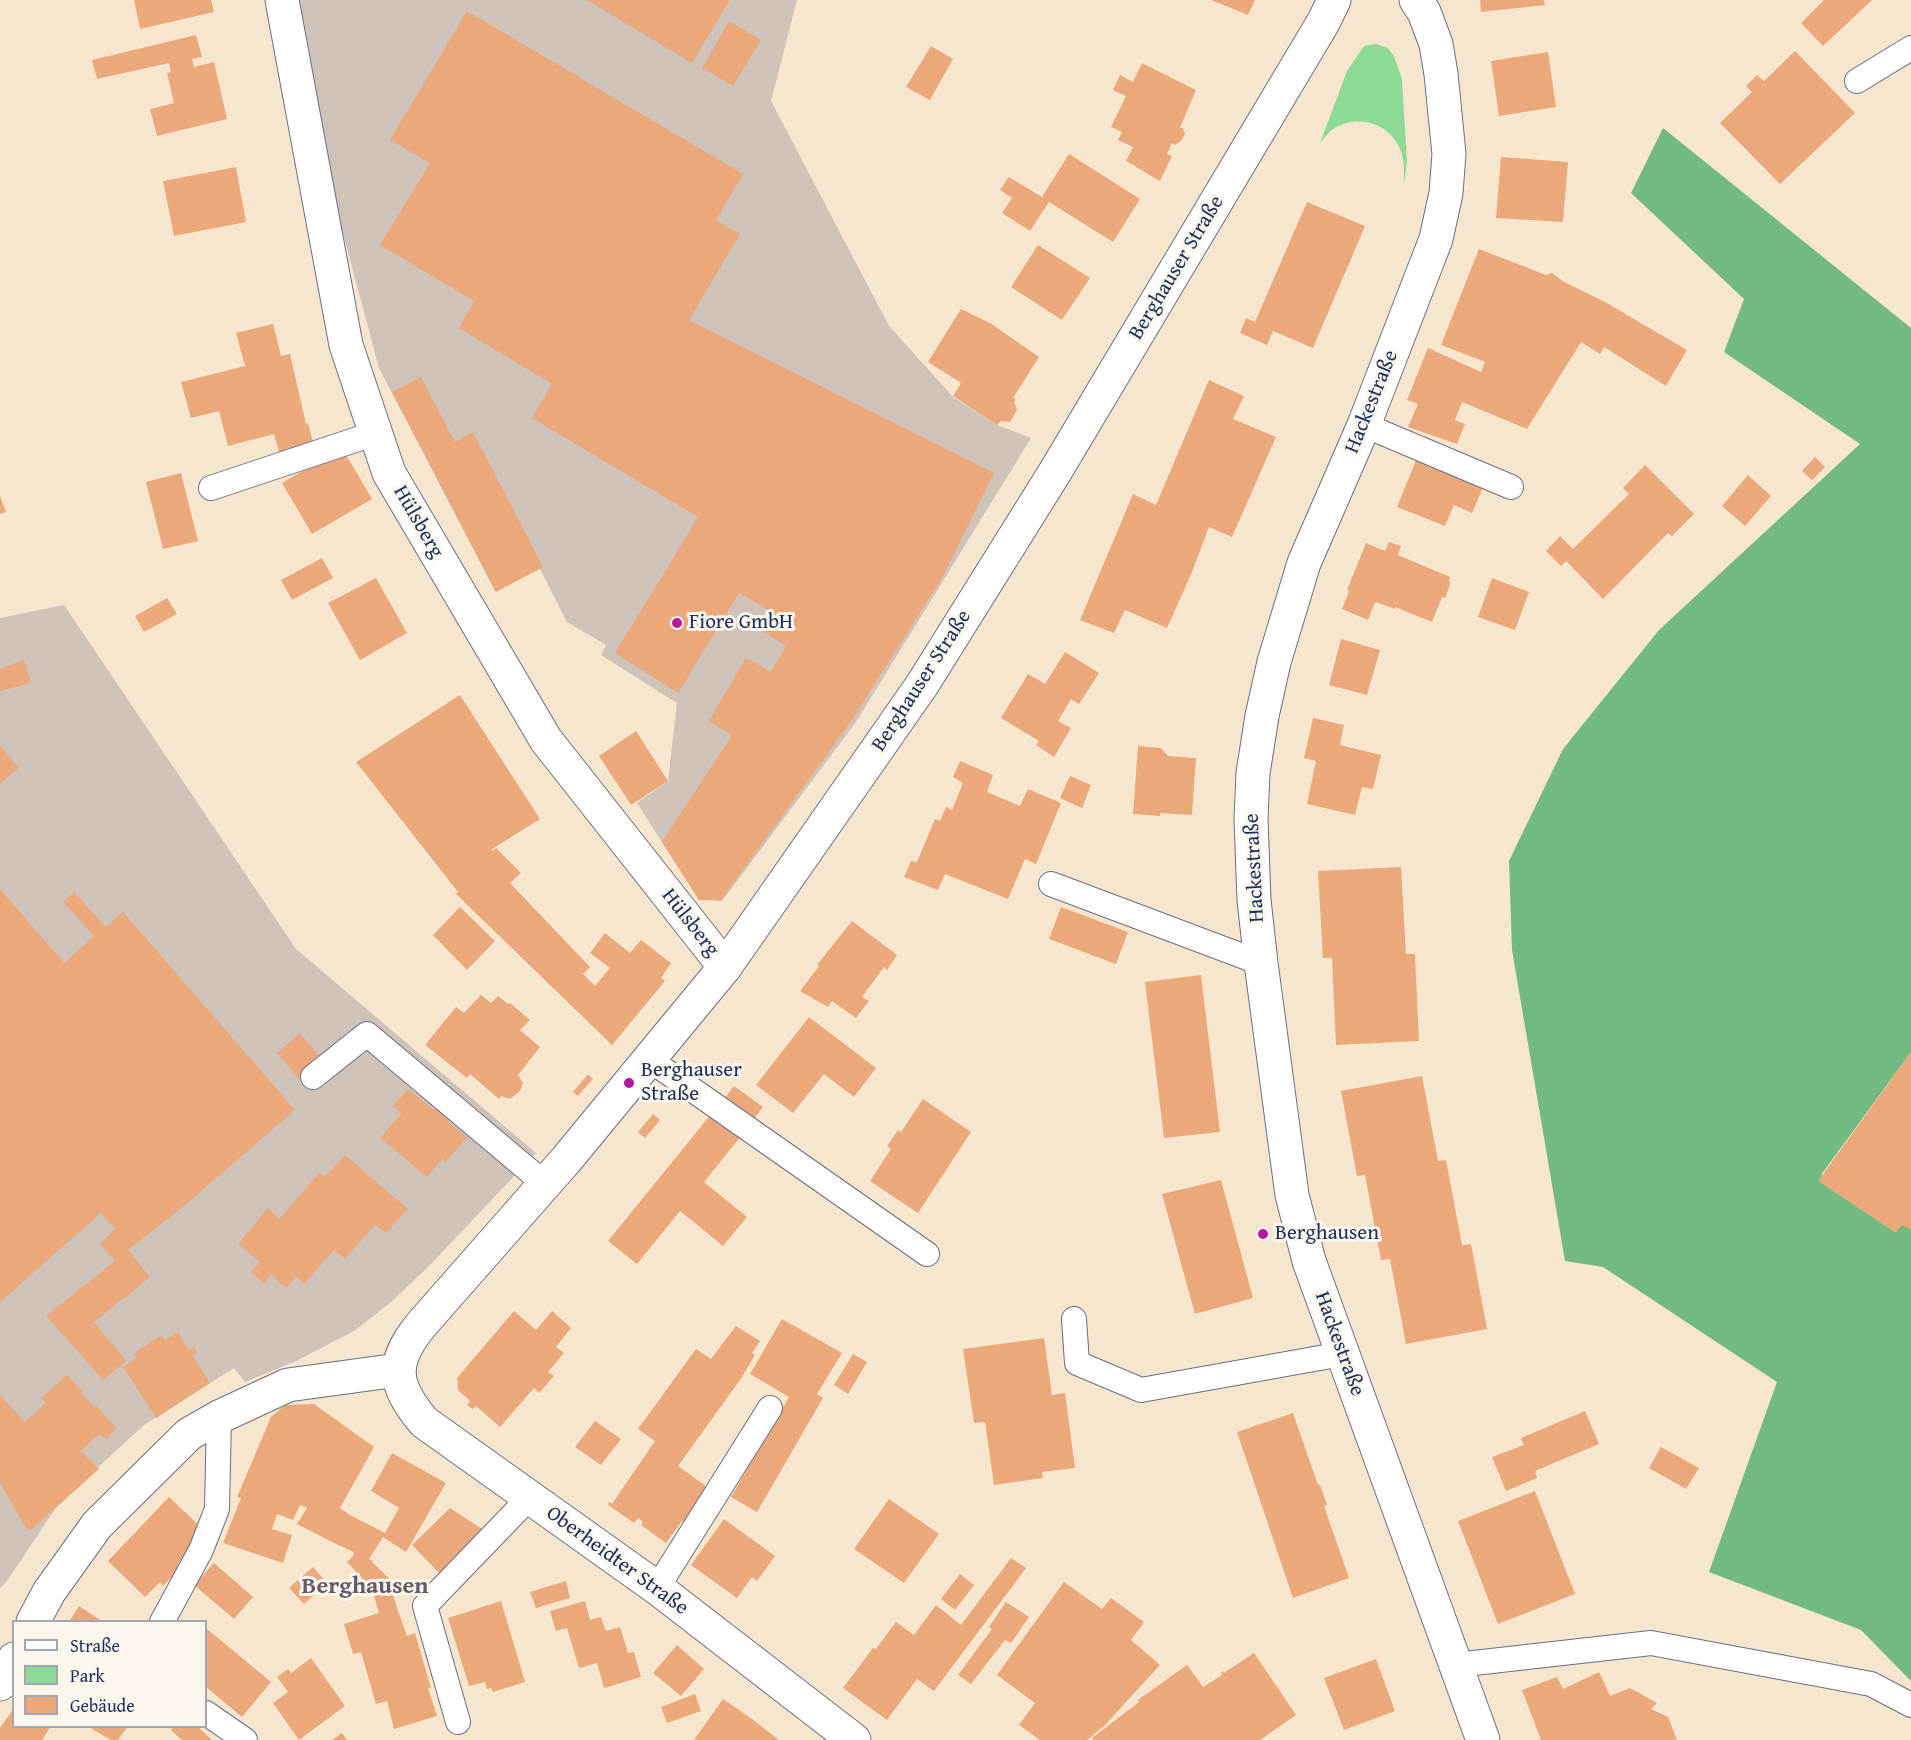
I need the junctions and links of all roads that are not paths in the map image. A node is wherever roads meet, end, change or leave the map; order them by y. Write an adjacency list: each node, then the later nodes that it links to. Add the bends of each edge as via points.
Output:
1 (282, 0): 7 (street, Hülsberg, via 346,345)
2 (1334, 0): 12 (street, Berghauser Straße, via 1061,462 928,675)
3 (1416, 0): 6 (street, Hackestraße, via 1436,44 1441,74 1449,154 1446,192 1436,239)
4 (1911, 48): 5 (lane)
5 (1857, 81)
6 (1364, 425): 8 (lane); 11 (street, Hackestraße, via 1304,563 1262,716 1251,819)
7 (376, 434): 9 (lane); 12 (street, Hülsberg, via 389,473 546,740)
8 (1511, 487)
9 (211, 488)
10 (1051, 884): 11 (lane)
11 (1261, 963): 18 (street, Hackestraße, via 1292,1195 1309,1261)
12 (725, 967): 13 (street, Berghauser Straße)
13 (650, 1060): 15 (street, Berghauser Straße); 16 (lane)
14 (313, 1077): 15 (lane, via 367,1034)
15 (545, 1184): 19 (street, Berghauser Straße, via 411,1337)
16 (927, 1254)
17 (1074, 1319): 18 (lane, via 1077,1363 1141,1390)
18 (1342, 1354): 27 (street, Hackestraße)
19 (398, 1370): 21 (street, via 288,1385); 22 (street, Oberheidter Straße, via 401,1388 424,1422)
20 (770, 1408): 23 (lane)
21 (219, 1417): 24 (street, via 189,1434 97,1525 49,1592); 25 (lane, via 217,1509 201,1550)
22 (530, 1497): 23 (street, Oberheidter Straße); 31 (lane, via 424,1606)
23 (657, 1588): 33 (street, Oberheidter Straße)
24 (34, 1620)
25 (163, 1620)
26 (12, 1663): 28 (street)
27 (1456, 1665): 29 (lane, via 1652,1643 1871,1684); 34 (street, Hackestraße)
28 (0, 1684)
29 (1911, 1705)
30 (207, 1714): 32 (lane)
31 (458, 1722)
32 (245, 1740)
33 (854, 1740)
34 (1483, 1740)

